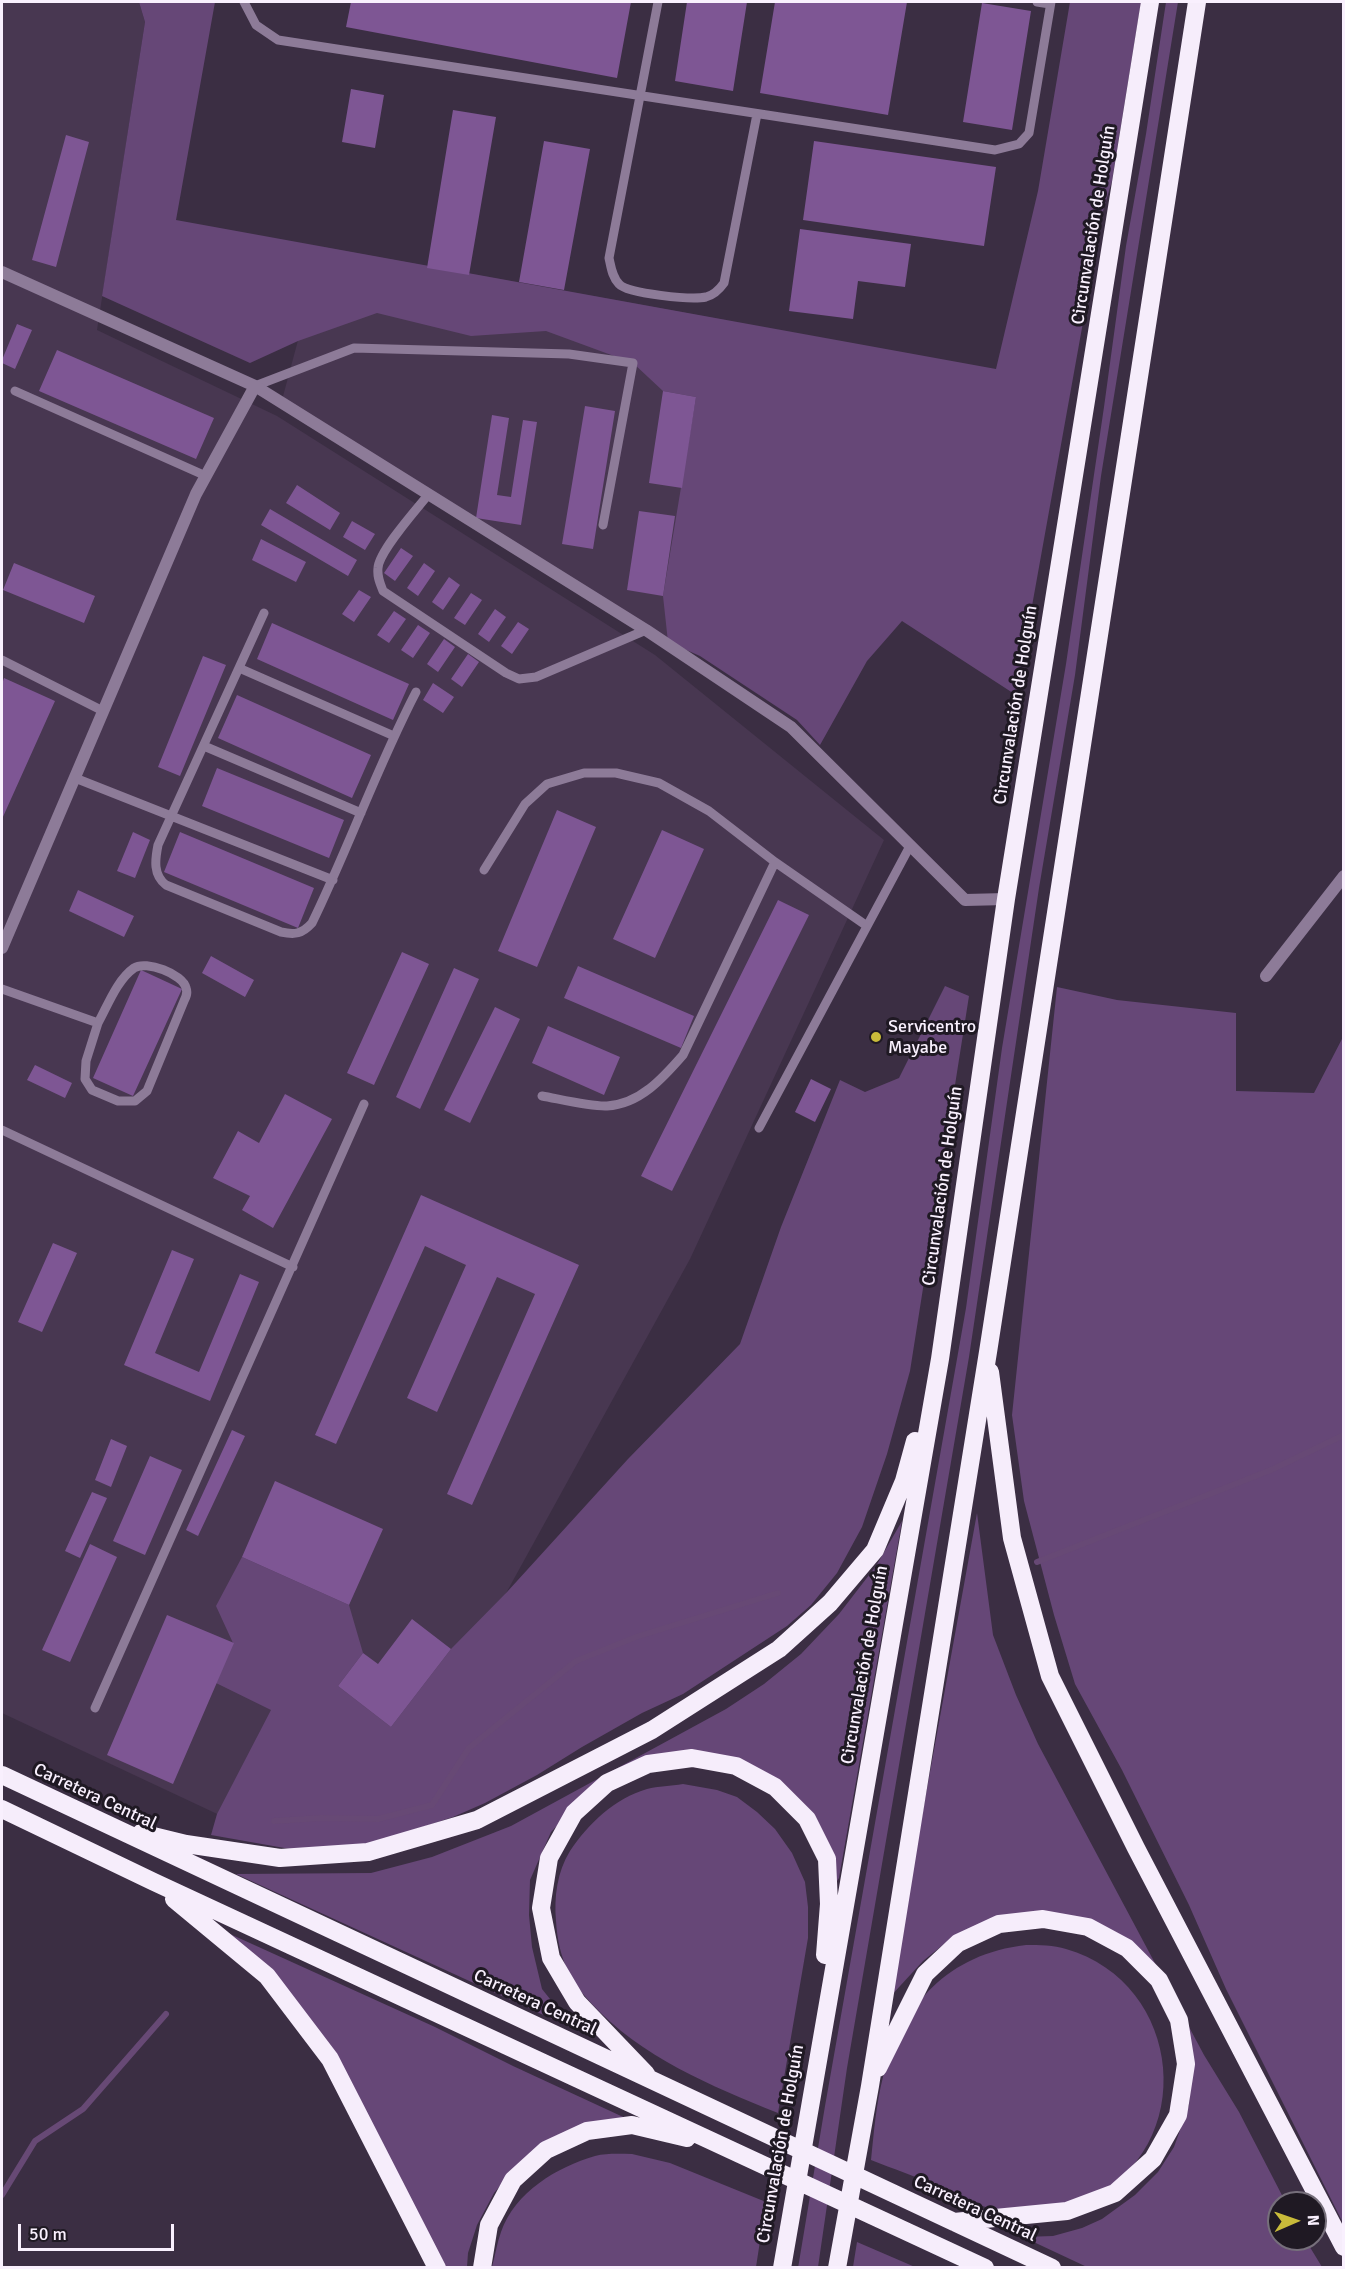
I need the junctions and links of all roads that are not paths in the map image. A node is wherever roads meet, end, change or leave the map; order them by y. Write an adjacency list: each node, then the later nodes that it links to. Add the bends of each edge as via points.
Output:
1 (244, 2): 7 (lane, via 256,25 278,40)
2 (658, 2): 7 (lane)
3 (1037, 2): 6 (lane)
4 (1150, 2): 31 (highway, Circunvalación de Holguín)
5 (1197, 2): 42 (highway)
6 (1051, 3): 8 (lane, via 1029,133 1009,148 995,150)
7 (640, 96): 8 (lane); 8 (lane, via 609,258 612,274 620,285 631,290 695,298 707,297 724,283)
8 (757, 114)
9 (2, 272): 10 (street)
10 (255, 386): 12 (street); 13 (street); 14 (lane, via 354,348 569,354 633,363)
11 (15, 391): 12 (lane)
12 (206, 476): 20 (street)
13 (428, 495): 16 (street); 16 (lane, via 381,559 378,580 383,591 507,673 519,679 536,677)
14 (603, 525)
15 (264, 613): 18 (lane)
16 (646, 630): 26 (street, via 791,727)
17 (2, 660): 20 (lane)
18 (239, 668): 21 (lane); 22 (lane)
19 (416, 692): 21 (lane)
20 (103, 711): 23 (street)
21 (394, 736): 24 (lane)
22 (204, 746): 24 (lane); 25 (lane)
23 (75, 778): 25 (lane); 33 (street)
24 (361, 813): 30 (lane)
25 (172, 816): 30 (lane); 30 (lane, via 155,860 160,880 281,932 293,935 306,930)
26 (910, 846): 31 (street, via 965,900); 32 (lane)
27 (775, 862): 28 (lane, via 709,811 659,783 616,773 584,773 547,784 525,804); 32 (lane); 37 (lane, via 683,1055 663,1078 639,1097 607,1106)
28 (484, 870)
29 (1344, 876): 34 (street)
30 (333, 880)
31 (1006, 899): 43 (highway, Circunvalación de Holguín)
32 (867, 926): 39 (lane)
33 (2, 948)
34 (1266, 976)
35 (2, 989): 36 (lane)
36 (98, 1023): 36 (lane, via 86,1061 85,1079 92,1089 118,1101 135,1101 147,1091 184,1002 185,985 177,976 152,965 136,967 124,977)
37 (542, 1096)
38 (364, 1104): 41 (lane)
39 (759, 1128)
40 (2, 1130): 41 (lane)
41 (293, 1267): 44 (lane)
42 (988, 1352): 51 (highway); 54 (highway, via 1012,1538 1050,1676)
43 (940, 1359): 47 (highway, via 904,1481 875,1550 830,1603 778,1649 652,1730 477,1820 368,1852 280,1858 186,1844); 49 (highway, Circunvalación de Holguín)
44 (95, 1708)
45 (2, 1775): 47 (highway, Carretera Central)
46 (2, 1809): 48 (highway)
47 (104, 1825): 50 (highway, Carretera Central)
48 (154, 1882): 52 (highway); 56 (highway, via 267,1976 330,2059)
49 (818, 2055): 50 (highway, via 829,1904 827,1859 807,1819 776,1787 736,1766 692,1758 648,1764 607,1783 574,1813 549,1858 541,1908 551,1958 577,2002); 55 (highway, Circunvalación de Holguín)
50 (654, 2082): 53 (highway, Carretera Central)
51 (870, 2086): 53 (highway, via 925,1974 958,1943 999,1924 1044,1919 1088,1927 1127,1948 1159,1980 1179,2020 1186,2064 1178,2115 1153,2160 1115,2193 1067,2211); 58 (highway)
52 (725, 2147): 57 (highway, via 632,2125 587,2131 546,2150 513,2180 489,2225); 59 (highway)
53 (954, 2222): 60 (highway, Carretera Central)
54 (1344, 2247)
55 (781, 2262)
56 (437, 2268)
57 (482, 2268)
58 (837, 2268)
59 (985, 2268)
60 (1052, 2268)

